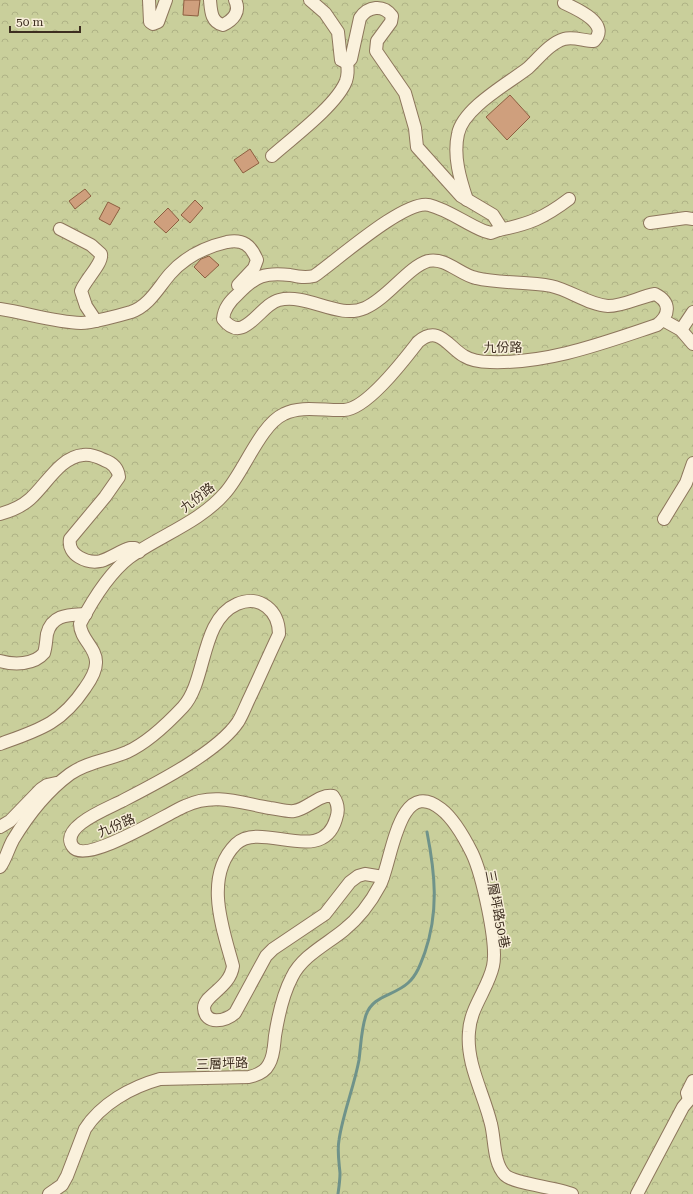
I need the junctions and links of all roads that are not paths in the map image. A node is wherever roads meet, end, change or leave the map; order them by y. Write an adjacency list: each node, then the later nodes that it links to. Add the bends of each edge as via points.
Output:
1 (149, 0): 2 (street, via 148,15 153,24 161,18)
2 (166, 0)
3 (210, 0): 4 (street, via 213,18 217,24 223,25 235,16)
4 (235, 0)
5 (310, 0): 7 (street, via 325,13 335,27 341,44 342,60)
6 (564, 3): 10 (street, via 598,26 598,37 594,41 574,38 556,43 520,74 502,85 465,120 458,132 456,149)
7 (347, 63): 8 (street, via 346,82 328,106); 10 (street, via 351,59 360,18 364,13 371,8 389,12 392,16 391,22 377,41 376,51 405,93 415,128 417,147 450,185)
8 (272, 156)
9 (569, 199): 14 (street, via 527,224)
10 (467, 200): 14 (street, via 493,215 500,226)
11 (693, 219): 12 (street)
12 (650, 223)
13 (60, 229): 18 (street, via 91,245 101,254 100,263 87,278 81,291 86,306)
14 (499, 230): 15 (street, via 491,233 484,231 430,205 415,206 374,230 314,276 306,278 277,274 262,275 249,282)
15 (227, 305): 18 (street, via 238,284 254,268 256,260 251,249 243,242 235,240 212,245 195,254 170,274 154,296 139,309); 19 (street, via 222,319 234,329 247,325 277,300 295,299 339,310 364,308 380,299 416,268 437,261 476,278 552,286 607,306 655,294 667,304 668,311)
16 (0, 309): 18 (street, via 81,323)
17 (693, 312): 20 (street)
18 (96, 320)
19 (663, 320): 20 (street); 25 (street, 九份路, via 657,325 549,358 506,363 470,360 440,336 424,337 384,381 354,408 296,411 284,413 276,419 260,438 244,468 225,494 193,520)
20 (681, 330): 21 (street)
21 (693, 344)
22 (693, 462): 24 (street, via 686,483)
23 (0, 514): 25 (street, via 20,507 65,463 73,458 89,455 106,460 115,466 119,477 70,540 71,552 93,561 101,561 130,548 135,548)
24 (664, 519)
25 (139, 552): 26 (street, 九份路, via 119,567)
26 (86, 614): 27 (street, via 65,615 52,623 44,653 34,661); 28 (street, 九份路, via 80,624 80,631 94,654 96,663 88,685 63,716 53,723)
27 (0, 661)
28 (0, 744)
29 (60, 783): 30 (street, via 53,783 41,789 10,821); 31 (street, 九份路, via 35,807 24,822); 32 (street, 九份路, via 83,766 138,746 163,726 189,700 212,632 222,616 236,604 249,601 263,604 279,623 279,634 238,722 227,734 193,760 142,791 82,822 72,830 72,846 85,851 108,844 186,805 204,800 228,799 293,811 326,796 333,796 338,811 336,821 324,838 305,841 245,838 236,844 227,856 218,885 219,910 233,966 229,980 204,1006 208,1018 216,1021 229,1018 235,1013 266,956 325,914 350,882 365,874)
30 (0, 827)
31 (0, 867)
32 (383, 877): 35 (street, 三層坪路, via 366,907 345,929 296,969 278,1019 272,1057 264,1071 249,1077 160,1079 127,1092 90,1121 64,1180); 36 (street, 三層坪路50巷, via 401,816 407,809 423,801 431,802 444,810 472,854 484,893 491,930 494,964 471,1018 468,1033 471,1056 489,1114 500,1166 505,1175 512,1180)
33 (693, 1081): 34 (street, via 688,1093)
34 (691, 1097): 37 (street)
35 (49, 1194)
36 (572, 1194)
37 (637, 1194)

